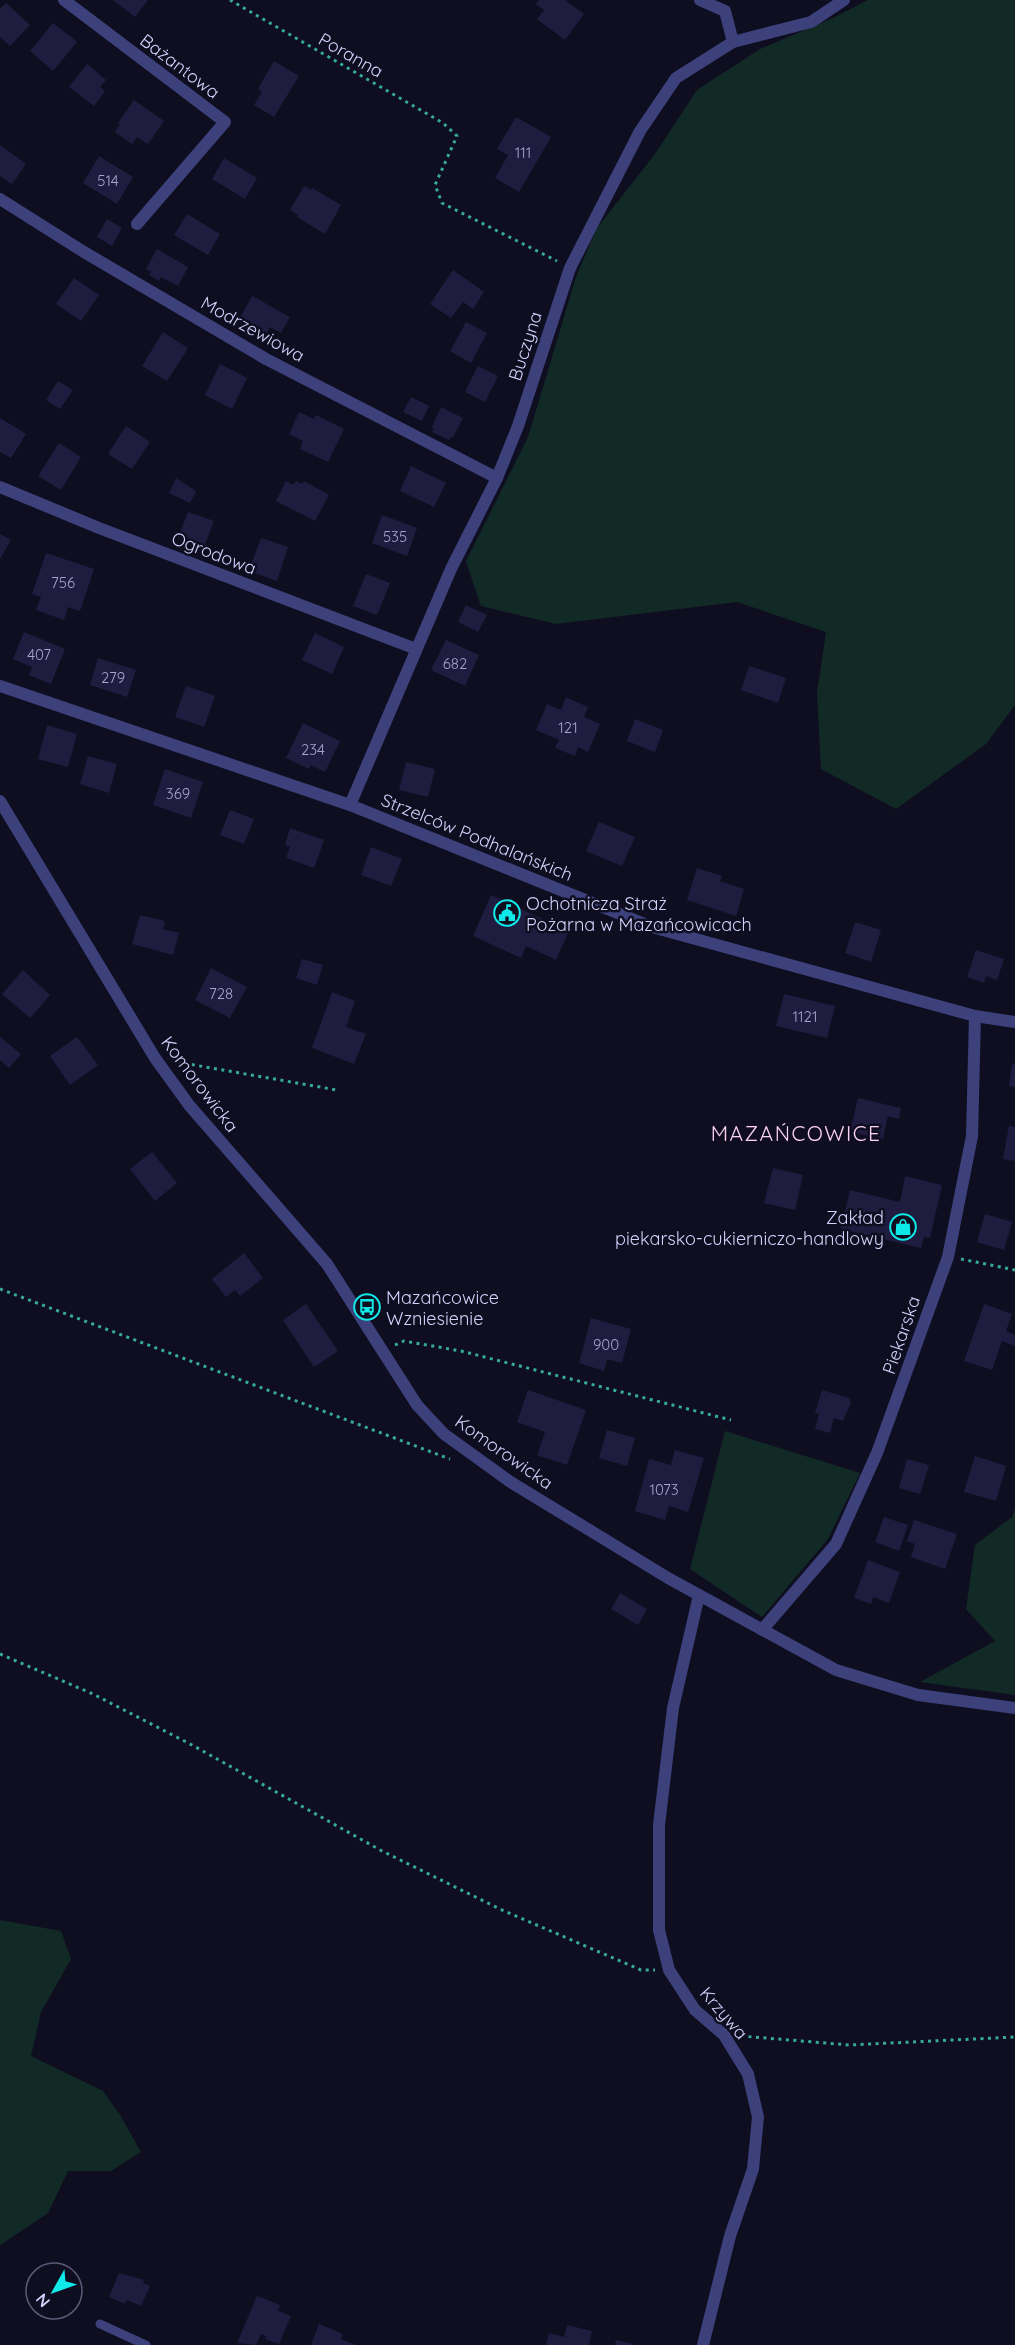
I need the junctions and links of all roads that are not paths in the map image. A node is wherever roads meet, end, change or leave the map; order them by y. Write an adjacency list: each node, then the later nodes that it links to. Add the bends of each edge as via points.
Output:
1 (64, 0): 6 (street, Bażantowa, via 225,123)
2 (700, 0): 4 (street, via 725,11)
3 (844, 0): 4 (street, Buczyna, via 811,22)
4 (734, 42): 7 (street, Buczyna, via 676,78 640,131 570,267)
5 (0, 199): 7 (street, Modrzewiowa, via 266,359)
6 (137, 224)
7 (497, 478): 9 (street, Buczyna)
8 (0, 487): 9 (street, Ogrodowa)
9 (416, 650): 12 (street, Buczyna)
10 (0, 686): 12 (street, Strzelców Podhalańskich)
11 (0, 801): 15 (street, Komorowicka, via 155,1058 189,1105 327,1264 417,1405 444,1434 509,1481)
12 (350, 805): 13 (street, Strzelców Podhalańskich, via 652,927)
13 (975, 1016): 14 (street, Strzelców Podhalańskich); 16 (street, Piekarska, via 972,1136 948,1257 881,1443 836,1544)
14 (1015, 1022)
15 (699, 1595): 16 (street, Komorowicka); 20 (street, Krzywa, via 674,1708 658,1825 659,1930 669,1970 695,2010 724,2035 748,2074 758,2117 753,2169 730,2236)
16 (762, 1630): 17 (street, Komorowicka, via 836,1671 918,1695)
17 (1015, 1708)
18 (100, 2325): 19 (lane)
19 (146, 2345)
20 (703, 2345)

